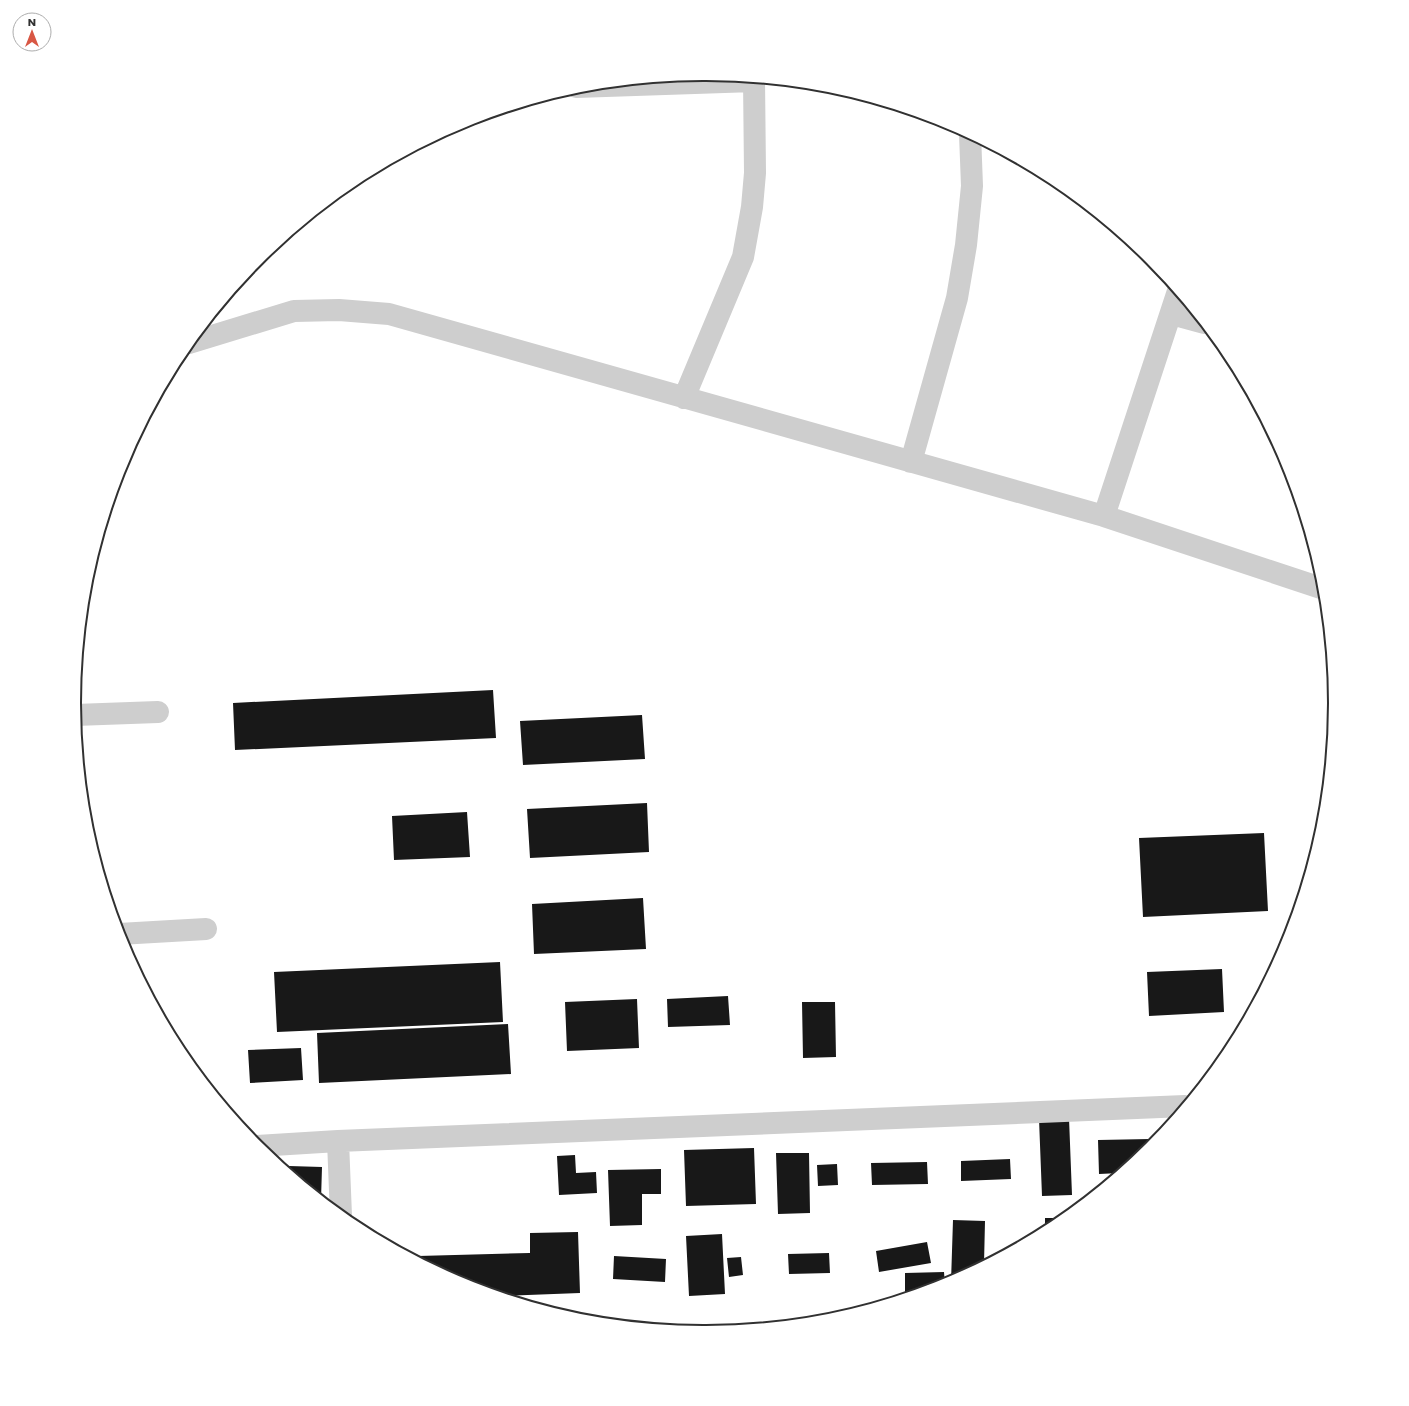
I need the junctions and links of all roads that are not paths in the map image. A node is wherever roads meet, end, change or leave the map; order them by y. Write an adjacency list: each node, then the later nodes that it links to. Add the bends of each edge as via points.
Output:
1 (719, 81): 3 (street)
2 (754, 83): 9 (street, via 755,174 743,257)
3 (635, 85)
4 (970, 140): 10 (street, via 972,186 958,298)
5 (1176, 296): 6 (street)
6 (1171, 314): 7 (street); 11 (street)
7 (1197, 321)
8 (198, 340): 9 (street, via 294,312 339,310 389,314)
9 (684, 398): 10 (street)
10 (911, 462): 11 (street)
11 (1104, 516): 12 (street)
12 (1317, 587)
13 (158, 712): 14 (street)
14 (81, 714)
15 (206, 929): 16 (street)
16 (125, 934)
17 (1179, 1106): 18 (street)
18 (338, 1141): 19 (street); 20 (street)
19 (266, 1145)
20 (341, 1208)

